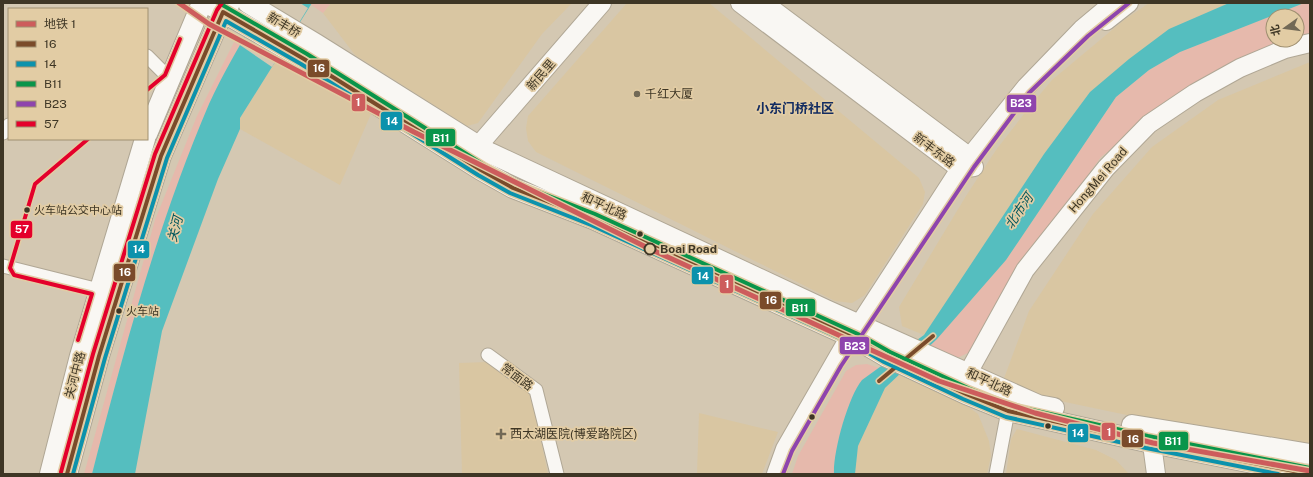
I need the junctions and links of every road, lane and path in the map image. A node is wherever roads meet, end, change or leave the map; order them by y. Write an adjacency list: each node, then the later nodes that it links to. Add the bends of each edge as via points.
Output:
1 (202, 3): 13 (main road)
2 (602, 3): 16 (street, 新民里)
3 (740, 3): 17 (street, 新丰东路)
4 (764, 3): 17 (street, 新丰东路)
5 (1113, 3): 17 (street, via 1082,30 1026,87)
6 (1129, 3): 17 (street, via 1088,36 1029,93)
7 (250, 4): 10 (main road, 新丰桥)
8 (220, 6): 12 (main road, 新丰桥, via 244,24); 27 (main road, 关河中路, via 161,156 99,356)
9 (1310, 43): 22 (street, HongMei Road, via 1240,68 1195,93 1149,124 1106,168 1025,270)
10 (316, 44): 16 (main road, 和平北路)
11 (148, 57): 13 (street)
12 (304, 59): 20 (main road, 和平北路, via 513,188 593,219)
13 (170, 79): 14 (main road)
14 (148, 132)
15 (145, 140): 19 (main road, 关河中路)
16 (478, 146): 20 (main road, 和平北路)
17 (968, 165): 20 (street)
18 (3, 266): 19 (street)
19 (99, 290): 26 (main road, 关河中路)
20 (858, 332): 22 (main road, 和平北路, via 904,346); 23 (main road, 和平北路, via 887,357); 29 (street, via 785,449)
21 (488, 355): 28 (street, 常面路, via 536,390)
22 (968, 373): 24 (main road, 和平北路, via 1038,405)
23 (1008, 411): 24 (main road, 和平北路); 30 (street)
24 (1150, 438): 25 (main road, 和平北路); 31 (street); 32 (main road, 和平北路)
25 (1310, 454)
26 (50, 474)
27 (67, 474)
28 (557, 474)
29 (776, 474)
30 (996, 474)
31 (1156, 474)
32 (1309, 474)

